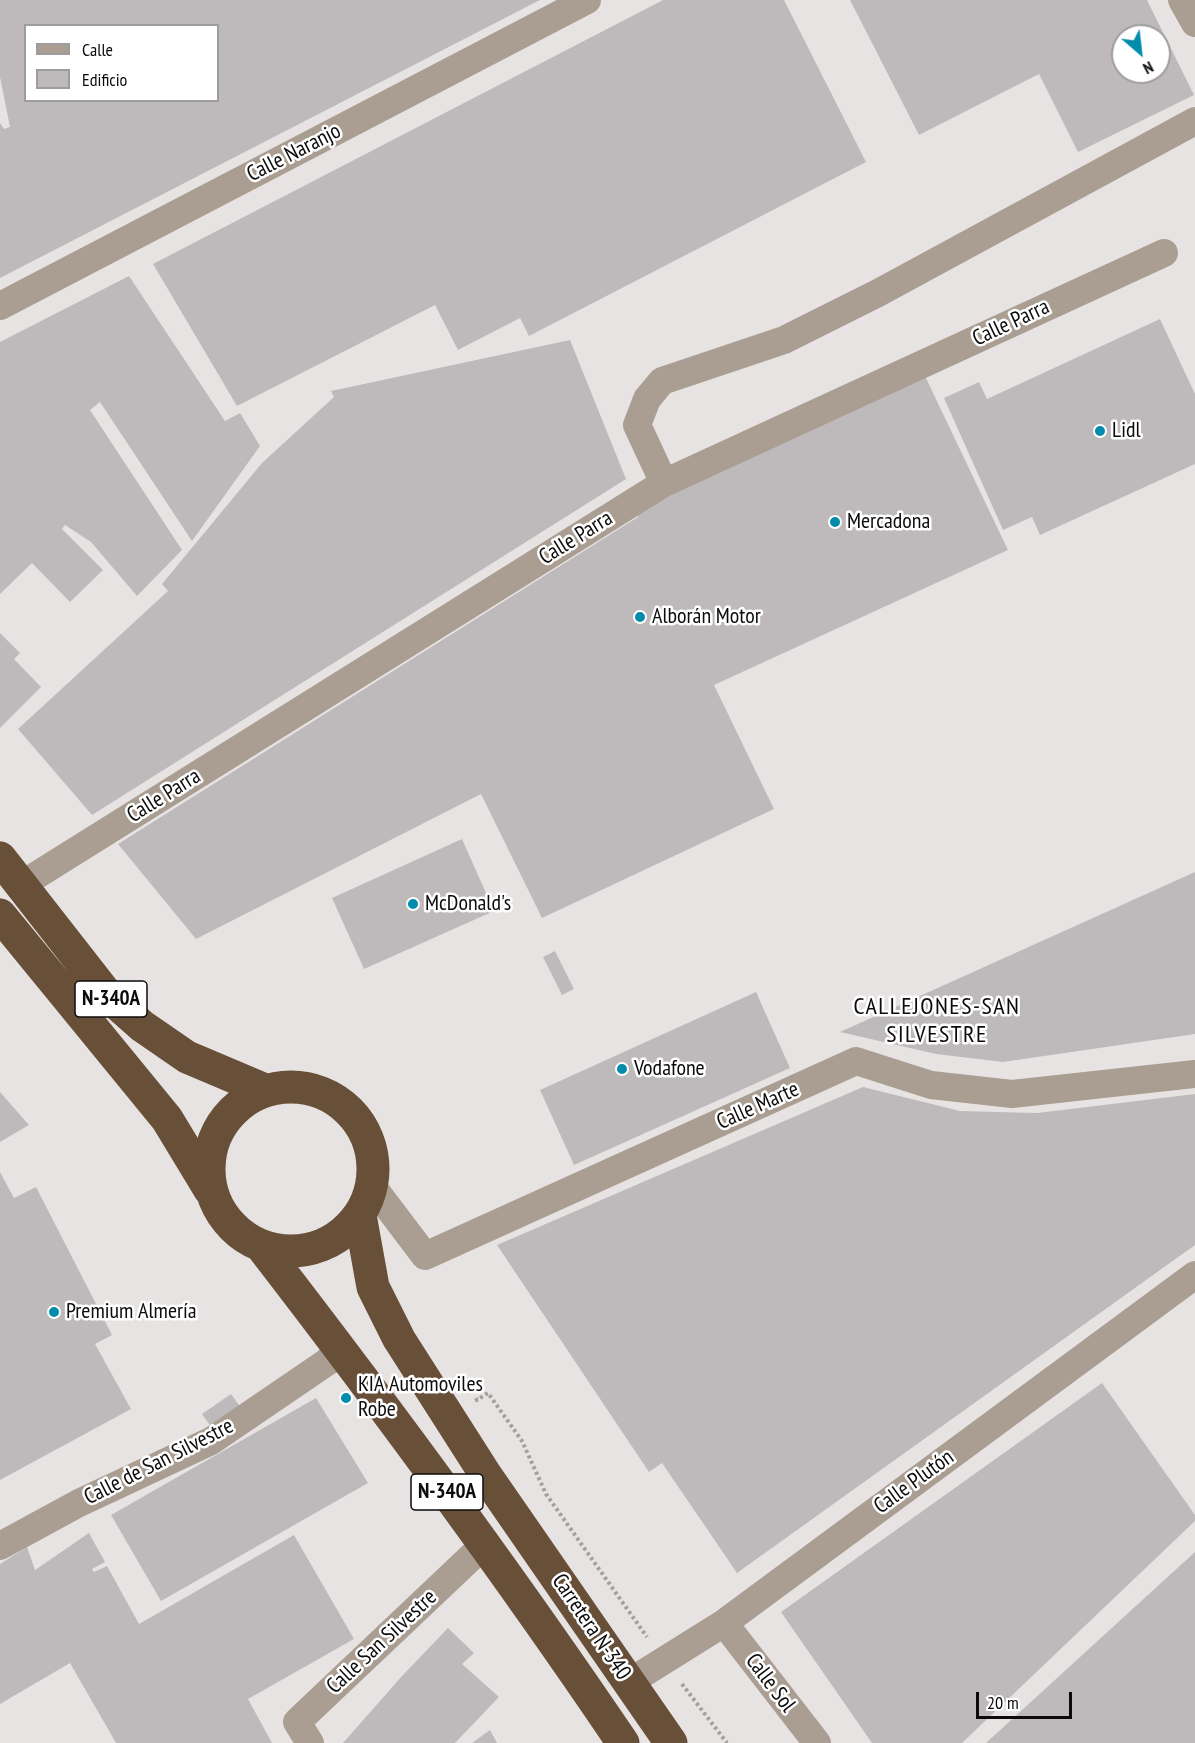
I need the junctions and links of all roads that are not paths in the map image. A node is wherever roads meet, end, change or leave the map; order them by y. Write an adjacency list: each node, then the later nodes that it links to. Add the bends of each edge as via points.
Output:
1 (587, 0): 6 (street, Calle Naranjo)
2 (1182, 0): 3 (street)
3 (1195, 23)
4 (1195, 122): 7 (street, via 784,340 662,381 647,399 637,425)
5 (1164, 253): 7 (street, Calle Parra)
6 (0, 306)
7 (664, 483): 9 (street, Calle Parra)
8 (0, 858): 9 (highway, N-340A)
9 (21, 885): 12 (highway, N-340A, via 107,995 142,1026 187,1057)
10 (0, 915): 13 (highway, N-340A, via 167,1119)
11 (1195, 1074): 14 (street, Calle Marte, via 1012,1094 931,1085 856,1061 425,1256)
12 (264, 1090): 13 (highway, N-340A, via 238,1104 219,1127 211,1145); 14 (highway, N-340A, via 295,1085 330,1095 356,1116 373,1157)
13 (210, 1190): 15 (highway, N-340A, via 224,1219 241,1236)
14 (366, 1201): 15 (highway, N-340A, via 350,1226 326,1244 297,1251); 21 (highway, Carretera N-340 / N-340A, via 373,1287 399,1339)
15 (262, 1247): 17 (highway, N-340A)
16 (1195, 1275): 20 (street, Calle Plutón)
17 (341, 1348): 18 (highway, N-340A); 19 (street, Calle de San Silvestre, via 327,1362 211,1441)
18 (485, 1544): 22 (street, Calle San Silvestre, via 297,1722); 23 (highway, N-340A)
19 (0, 1546)
20 (724, 1623): 21 (street, Calle Plutón); 25 (street, Calle Sol)
21 (628, 1683): 24 (highway, Carretera N-340 / N-340A)
22 (310, 1743)
23 (623, 1743)
24 (671, 1743)
25 (817, 1743)

